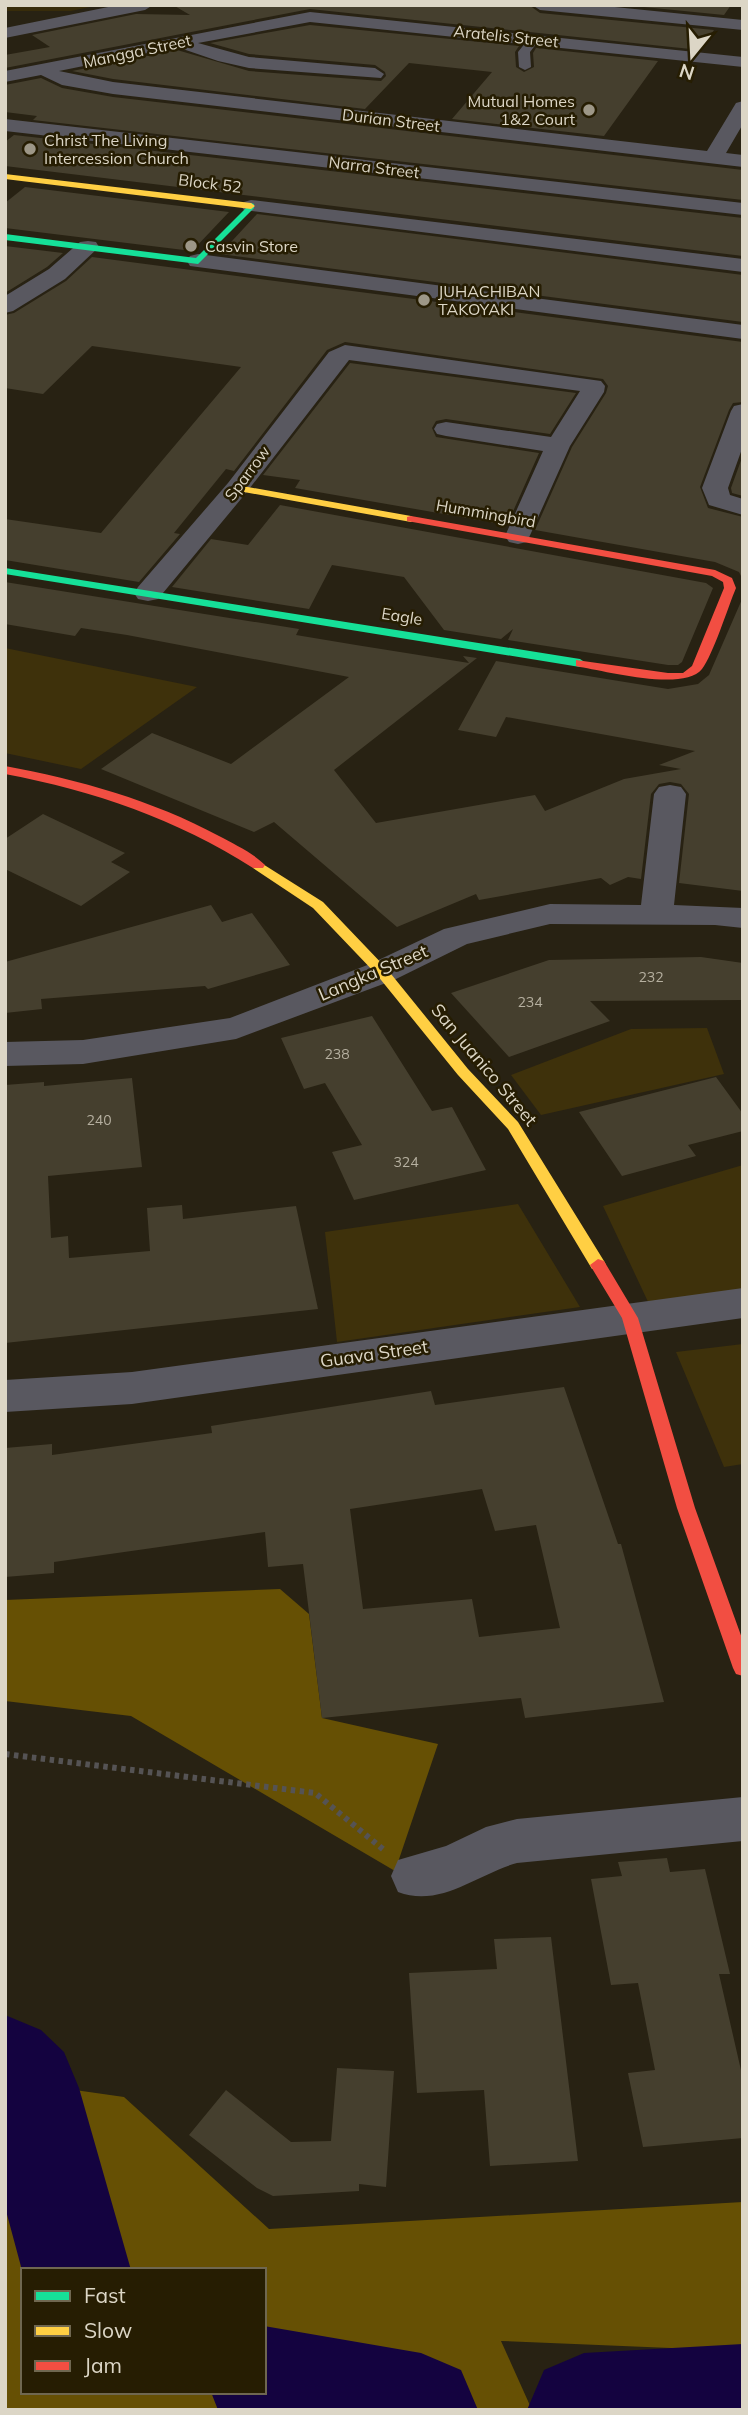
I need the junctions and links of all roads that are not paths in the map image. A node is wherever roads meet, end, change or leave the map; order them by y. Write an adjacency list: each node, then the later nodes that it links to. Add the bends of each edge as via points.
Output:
1 (145, 5): 7 (street)
2 (540, 5): 3 (street)
3 (565, 8): 6 (street); 8 (street)
4 (240, 10): 5 (street)
5 (269, 23): 8 (street, Aratelis Street, via 323,18); 9 (street, Mangga Street)
6 (743, 25)
7 (5, 33)
8 (534, 39): 10 (street, Aratelis Street); 11 (lane, via 524,52)
9 (180, 42): 12 (street, Mangga Street); 13 (street, via 231,60)
10 (743, 62)
11 (525, 67)
12 (40, 71): 14 (street, Mangga Street); 17 (street, Durian Street, via 101,87)
13 (375, 74)
14 (5, 77)
15 (743, 107): 18 (street)
16 (5, 125): 21 (street, Narra Street)
17 (579, 142): 18 (street, Durian Street); 21 (street)
18 (713, 158): 19 (street, Durian Street)
19 (743, 161)
20 (5, 176): 22 (street, Block 52)
21 (546, 187): 23 (street, Narra Street)
22 (251, 206): 26 (street, Block 52); 27 (street)
23 (743, 209)
24 (5, 237): 25 (street)
25 (88, 247): 26 (street); 28 (street, via 57,274)
26 (198, 261): 29 (street)
27 (743, 265)
28 (5, 306)
29 (743, 332)
30 (743, 411): 33 (street)
31 (446, 429): 32 (street)
32 (558, 446): 35 (street, Sparrow, via 593,386 345,352); 37 (street)
33 (717, 482): 34 (street); 36 (street, via 718,500)
34 (743, 485)
35 (237, 488): 37 (street, Hummingbird); 40 (street, Sparrow)
36 (743, 507)
37 (517, 536): 39 (street, Hummingbird, via 715,573)
38 (5, 571): 40 (street, Eagle)
39 (728, 580): 40 (street, Eagle, via 730,588 697,668 686,676 668,677)
40 (148, 593)
41 (5, 770): 45 (street, San Juanico Street, via 57,779 139,804 236,849 318,905)
42 (670, 794): 43 (street)
43 (656, 915): 44 (street, Langka Street); 45 (street, Langka Street, via 550,914 456,936)
44 (743, 918)
45 (383, 972): 46 (street, Langka Street, via 236,1028 83,1052); 48 (street, San Juanico Street, via 513,1126)
46 (5, 1054)
47 (743, 1303): 48 (street, Guava Street)
48 (630, 1318): 49 (street, Guava Street, via 132,1388); 50 (street, San Juanico Street, via 686,1508)
49 (5, 1396)
50 (743, 1668)
51 (743, 1819): 52 (street, via 517,1841 485,1849 457,1866)
52 (416, 1876)

